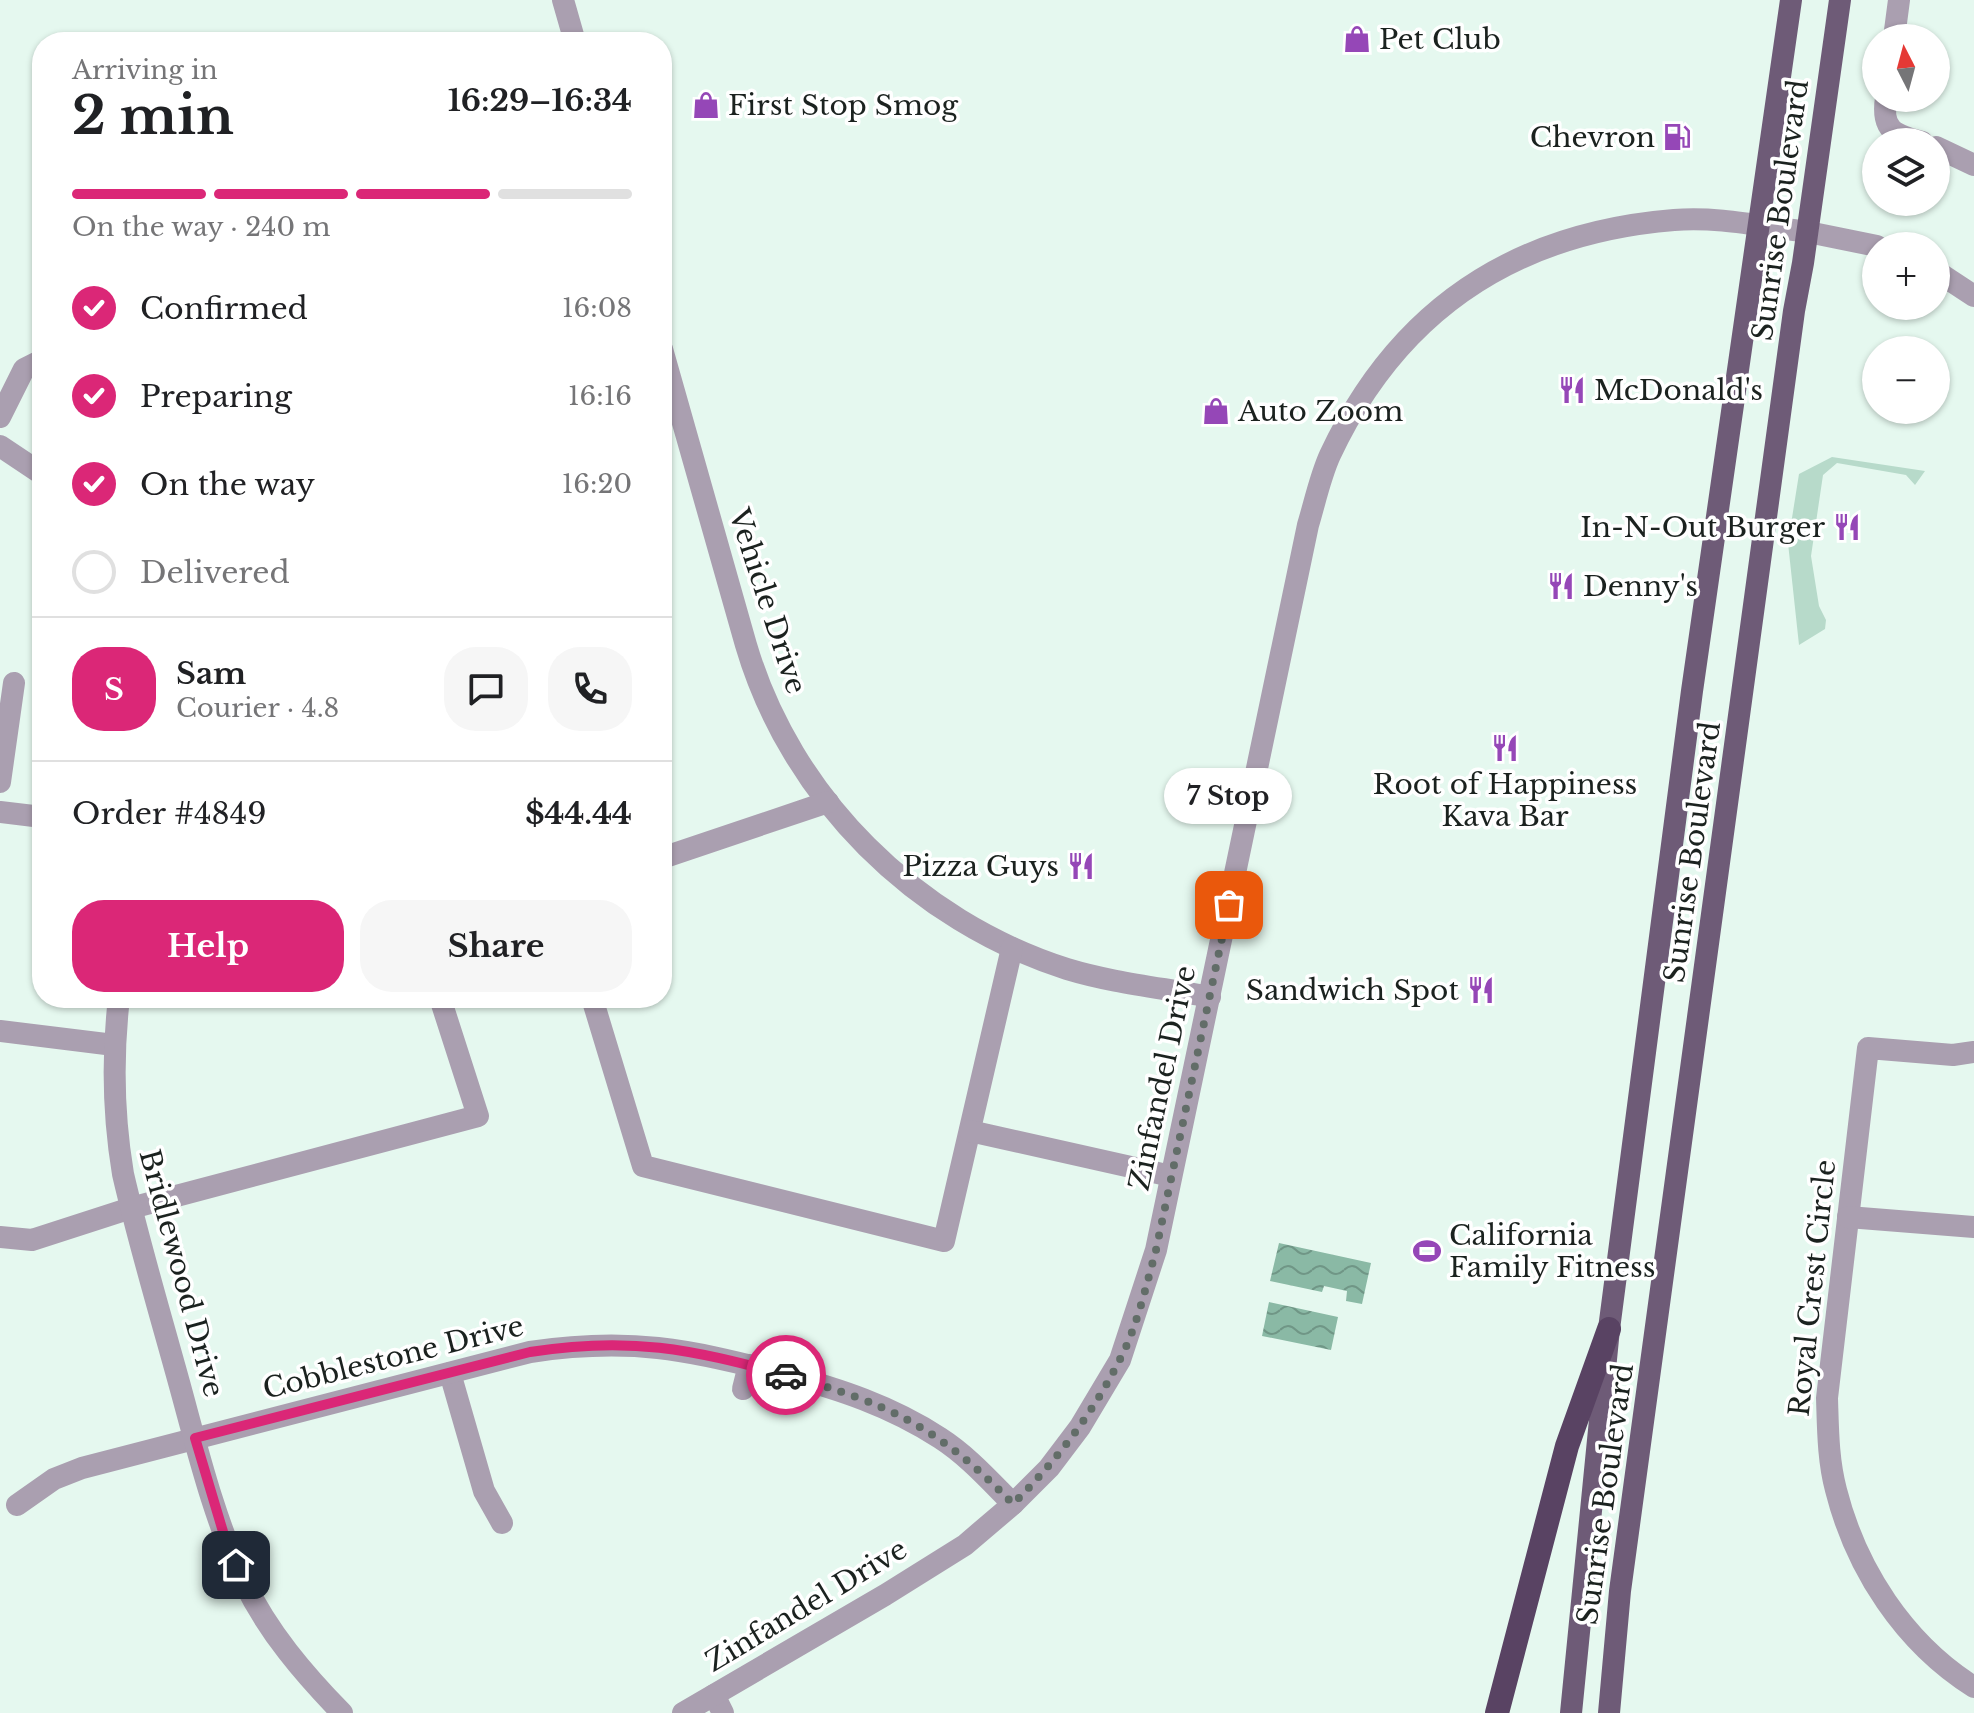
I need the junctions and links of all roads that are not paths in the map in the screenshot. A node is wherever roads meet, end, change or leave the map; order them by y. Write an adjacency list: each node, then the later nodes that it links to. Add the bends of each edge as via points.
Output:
1 (563, 0): 6 (street)
2 (1791, 0): 9 (main road, Sunrise Boulevard)
3 (1840, 0): 10 (main road, Sunrise Boulevard)
4 (1899, 0): 5 (street)
5 (1896, 24)
6 (572, 32)
7 (1950, 154): 8 (street)
8 (1974, 165)
9 (1758, 226): 10 (street, Zinfandel Drive); 26 (street, Zinfandel Drive, via 1676,219 1571,238 1504,265 1435,310 1375,378 1329,458 1308,525); 39 (main road, Sunrise Boulevard)
10 (1808, 232): 11 (street, Zinfandel Drive); 53 (main road, Sunrise Boulevard, via 1620,1591)
11 (1862, 243)
12 (1950, 280): 13 (street)
13 (1974, 296)
14 (32, 365): 16 (street, via 24,369)
15 (672, 384): 21 (street, Vehicle Drive, via 749,657 802,768)
16 (0, 417)
17 (0, 446): 18 (street)
18 (32, 467)
19 (14, 683): 20 (street)
20 (0, 782)
21 (828, 802): 24 (street); 25 (street, Vehicle Drive, via 906,882 946,912)
22 (0, 812): 23 (street)
23 (32, 816)
24 (672, 855)
25 (1012, 948): 26 (street, Vehicle Drive, via 1099,977); 33 (street)
26 (1210, 997): 34 (street, Zinfandel Drive)
27 (118, 1008): 31 (street, Bridlewood Drive)
28 (443, 1008): 35 (street, via 478,1116)
29 (595, 1008): 33 (street, via 643,1166 944,1241)
30 (0, 1031): 31 (street)
31 (114, 1045): 35 (street, Bridlewood Drive, via 116,1134)
32 (1974, 1052): 36 (street, Royal Crest Circle, via 1868,1048)
33 (970, 1131): 34 (street)
34 (1171, 1176): 44 (street, Zinfandel Drive, via 1152,1264 1120,1360 1080,1427)
35 (131, 1208): 38 (street, via 32,1240); 43 (street, Bridlewood Drive)
36 (1848, 1217): 37 (street); 47 (street, Royal Crest Circle, via 1827,1398 1836,1489 1849,1533 1894,1613 1937,1659)
37 (1974, 1227)
38 (0, 1237)
39 (1609, 1329): 51 (highway, via 1567,1446); 52 (main road, Sunrise Boulevard)
40 (749, 1365): 41 (street, Cobblestone Drive, via 703,1353 617,1343 530,1352); 42 (street); 44 (street, Cobblestone Drive, via 843,1391 912,1420 973,1464)
41 (450, 1373): 43 (street, Cobblestone Drive); 46 (street, via 484,1491)
42 (743, 1389)
43 (195, 1438): 45 (street, Cobblestone Drive, via 82,1468 54,1479); 49 (street, Bridlewood Drive, via 227,1545 245,1585 281,1644)
44 (1013, 1504): 48 (street, Zinfandel Drive, via 965,1545)
45 (17, 1505)
46 (502, 1523)
47 (1974, 1687)
48 (718, 1704): 50 (street, Zinfandel Drive)
49 (342, 1713)
50 (683, 1713)
51 (1497, 1713)
52 (1571, 1713)
53 (1609, 1713)

